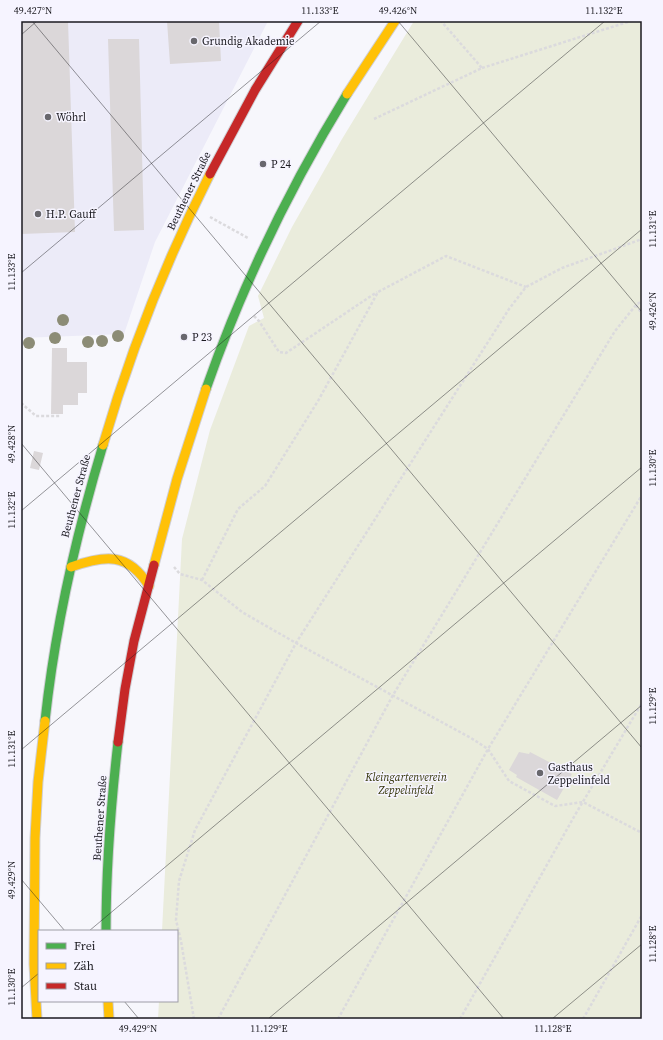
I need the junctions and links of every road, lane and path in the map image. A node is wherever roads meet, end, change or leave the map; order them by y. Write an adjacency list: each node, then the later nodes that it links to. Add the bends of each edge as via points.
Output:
1 (298, 21): 7 (main road, Beuthener Straße, via 259,84)
2 (394, 21): 9 (main road, Beuthener Straße, via 314,149)
3 (441, 21): 5 (path)
4 (631, 21): 5 (path)
5 (482, 68): 6 (path)
6 (374, 119)
7 (193, 208): 9 (path); 19 (main road, Beuthener Straße, via 148,312 123,381 100,453)
8 (642, 239): 10 (path, via 562,268)
9 (264, 246): 12 (main road, Beuthener Straße)
10 (526, 287): 11 (path, via 446,256); 23 (path, via 509,309)
11 (378, 292): 12 (path, via 286,353 278,352 259,321); 21 (path, via 318,401 265,486 238,509)
12 (240, 300): 22 (main road, Beuthener Straße, via 189,436)
13 (642, 301): 14 (path)
14 (636, 305): 15 (path); 24 (path, via 615,331)
15 (642, 314)
16 (21, 403): 17 (path, via 36,416)
17 (60, 416)
18 (642, 495): 26 (path)
19 (71, 567): 22 (main road, via 101,558 124,561 139,572); 32 (main road, Beuthener Straße, via 48,698 38,783 34,920)
20 (180, 574): 21 (path)
21 (202, 580): 23 (path, via 242,612)
22 (148, 586): 30 (main road, Beuthener Straße, via 134,641 120,725 112,804)
23 (296, 643): 24 (path); 34 (path, via 195,830 180,881 176,920 182,941)
24 (393, 695): 26 (path); 35 (path)
25 (642, 703): 27 (path)
26 (488, 749): 27 (path, via 509,781 555,806); 36 (path)
27 (583, 802): 28 (path); 37 (path)
28 (642, 833)
29 (642, 915): 38 (path)
30 (106, 930)
31 (108, 1002): 33 (main road)
32 (37, 1019)
33 (109, 1019)
34 (194, 1019)
35 (218, 1019)
36 (338, 1019)
37 (460, 1019)
38 (583, 1019)

